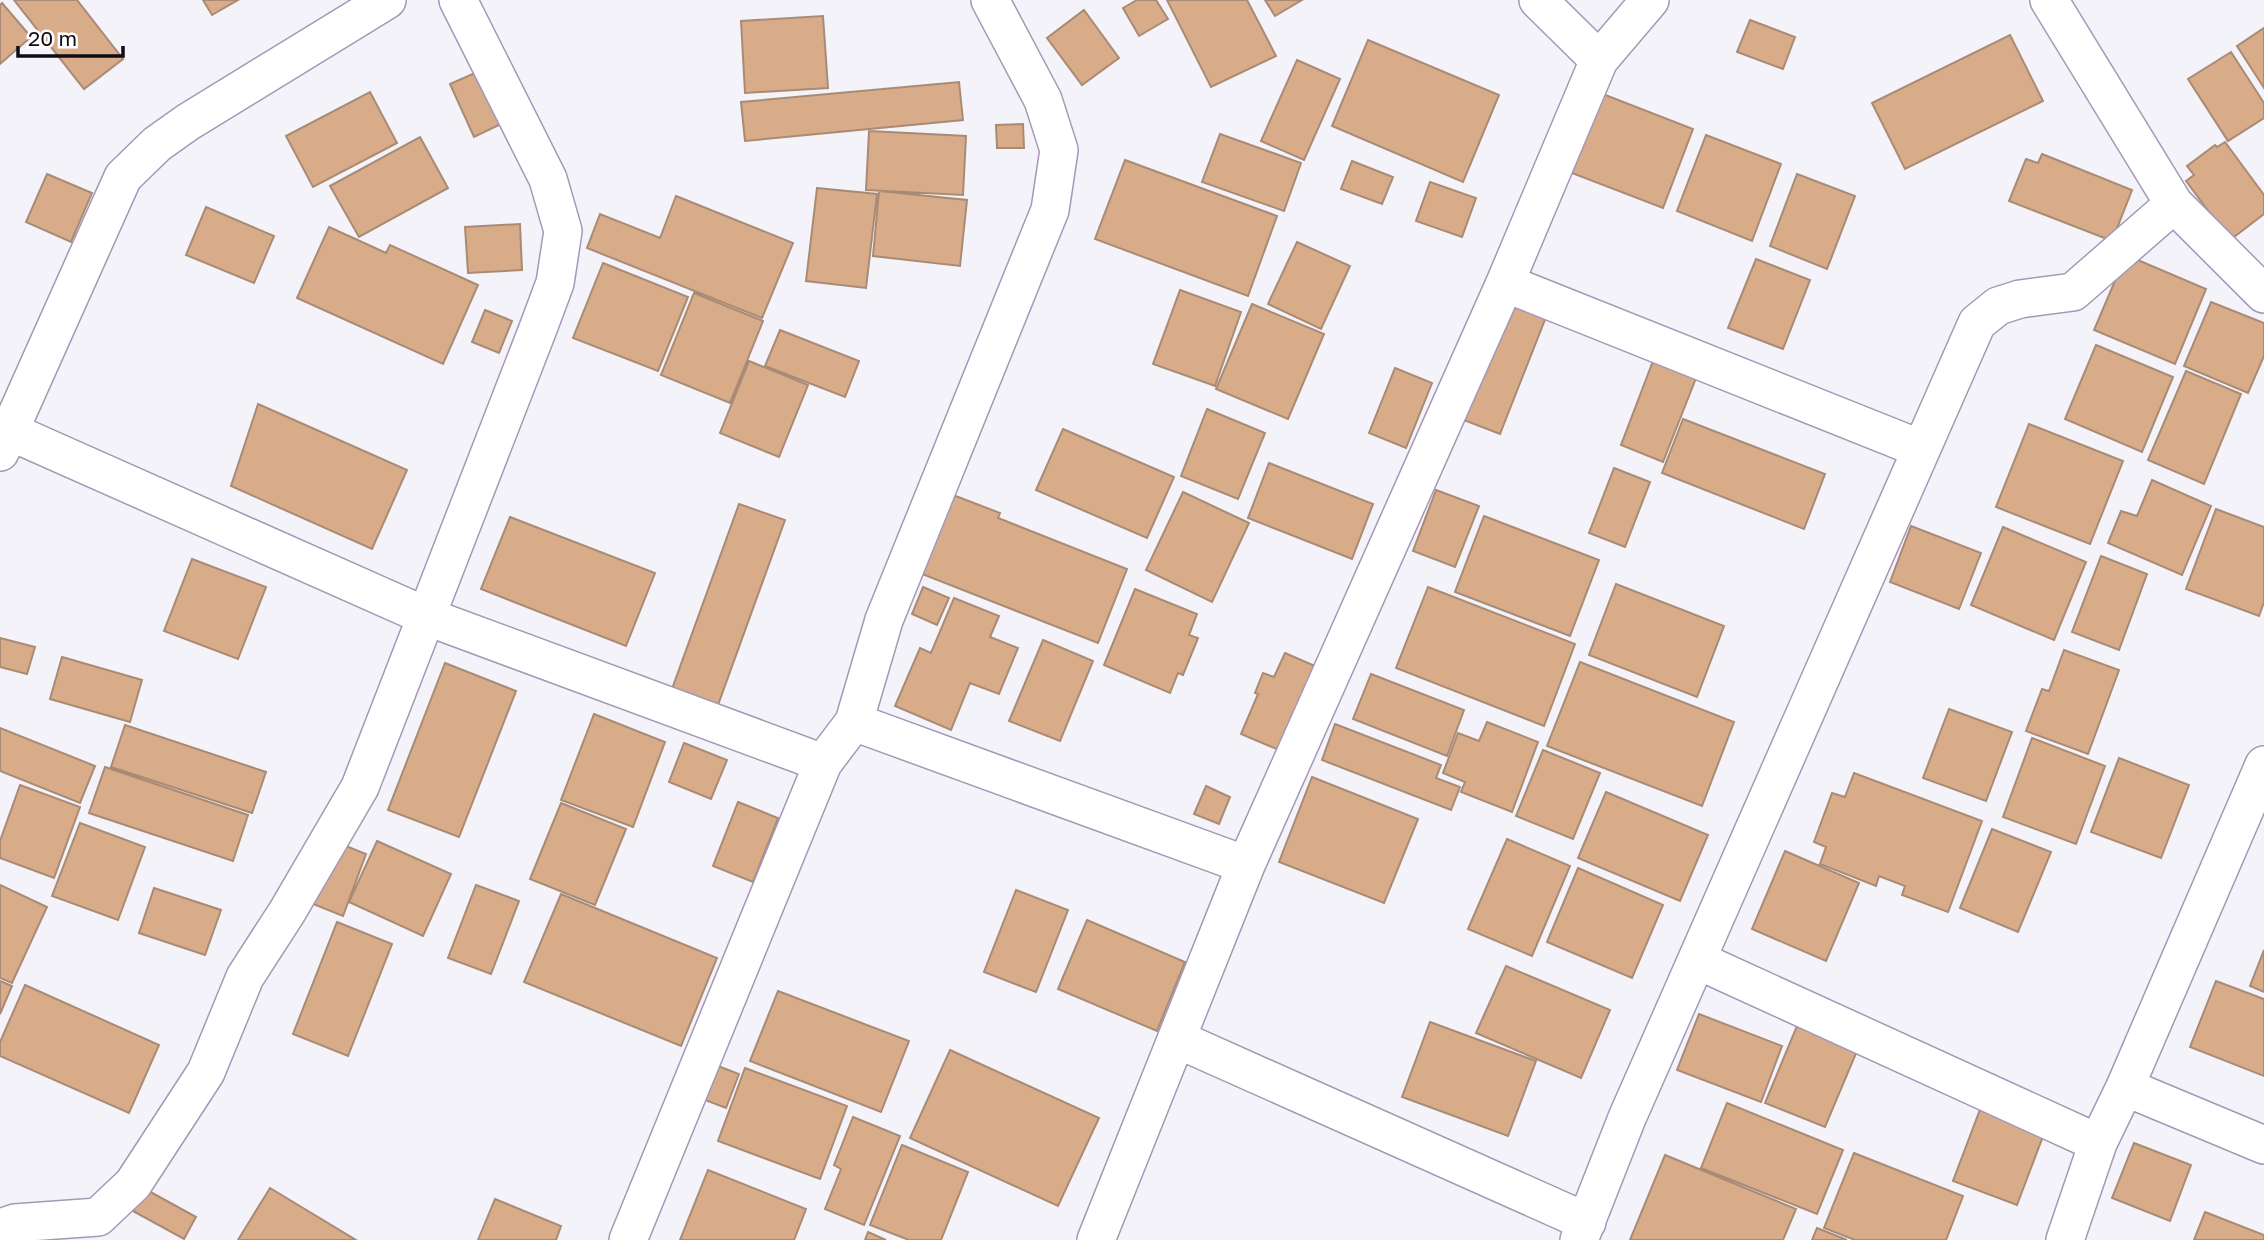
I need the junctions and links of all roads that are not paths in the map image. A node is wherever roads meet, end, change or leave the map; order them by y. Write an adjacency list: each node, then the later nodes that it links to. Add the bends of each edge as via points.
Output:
1 (387, 0): 11 (street, via 188,122 123,177)
2 (458, 0): 13 (street, via 548,179 563,231 555,283)
3 (990, 0): 14 (street, via 1044,100 1059,150 1050,211 884,620)
4 (1538, 0): 7 (street)
5 (1650, 0): 7 (street)
6 (2049, 0): 8 (street)
7 (1599, 60): 9 (street)
8 (2174, 204): 10 (street); 12 (street, via 2073,292 1998,306 1977,323)
9 (1506, 283): 12 (street); 17 (street)
10 (2264, 294)
11 (3, 437): 13 (street)
12 (1921, 449): 18 (street)
13 (428, 617): 15 (street); 24 (street, via 360,787 246,977 206,1072)
14 (853, 722): 15 (street); 17 (street)
15 (823, 763): 26 (street)
16 (2264, 765): 20 (street)
17 (1246, 865): 19 (street)
18 (1697, 960): 21 (street); 25 (street)
19 (1177, 1039): 25 (street); 27 (street)
20 (2125, 1087): 21 (street); 22 (street)
21 (2098, 1143): 28 (street)
22 (2264, 1145)
23 (0, 1228): 24 (street, via 15,1223)
24 (107, 1229)
25 (1583, 1231)
26 (628, 1240)
27 (1096, 1240)
28 (2064, 1240)

